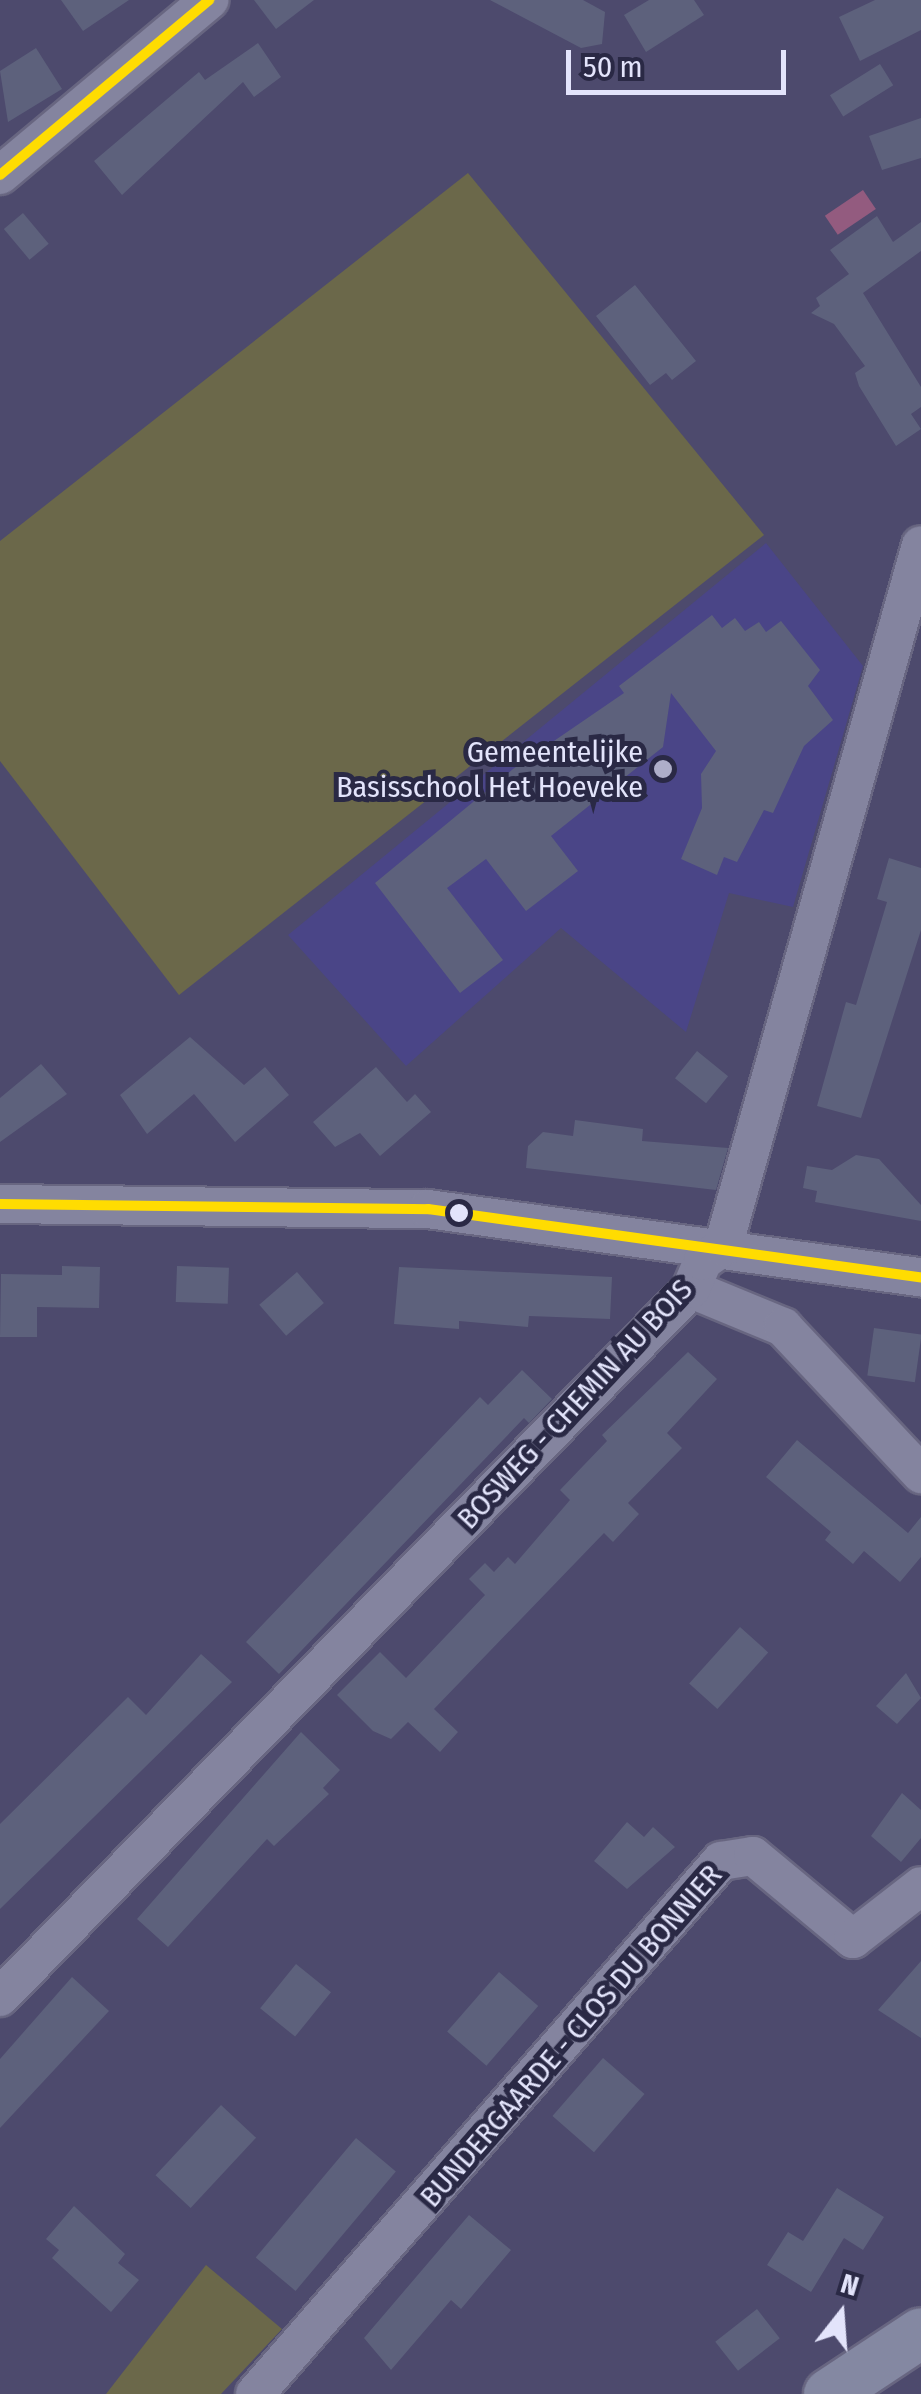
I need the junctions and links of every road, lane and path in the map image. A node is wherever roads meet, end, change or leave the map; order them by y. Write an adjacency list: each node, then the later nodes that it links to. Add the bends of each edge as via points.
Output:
1 (209, 0): 2 (street)
2 (0, 176)
3 (921, 545): 5 (street, BOSWEG - CHEMIN AU BOIS)
4 (0, 1204): 5 (street, via 428,1209)
5 (723, 1247): 6 (street); 7 (street, BOSWEG - CHEMIN AU BOIS, via 704,1260)
6 (921, 1277)
7 (692, 1289): 8 (street, via 783,1327); 10 (street, BOSWEG - CHEMIN AU BOIS)
8 (921, 1474)
9 (921, 1886): 12 (street, BUNDERGAARDE - CLOS DU BONNIER, via 853,1939 754,1856 721,1860)
10 (0, 1997)
11 (921, 2333): 13 (main road)
12 (255, 2394)
13 (829, 2394)

